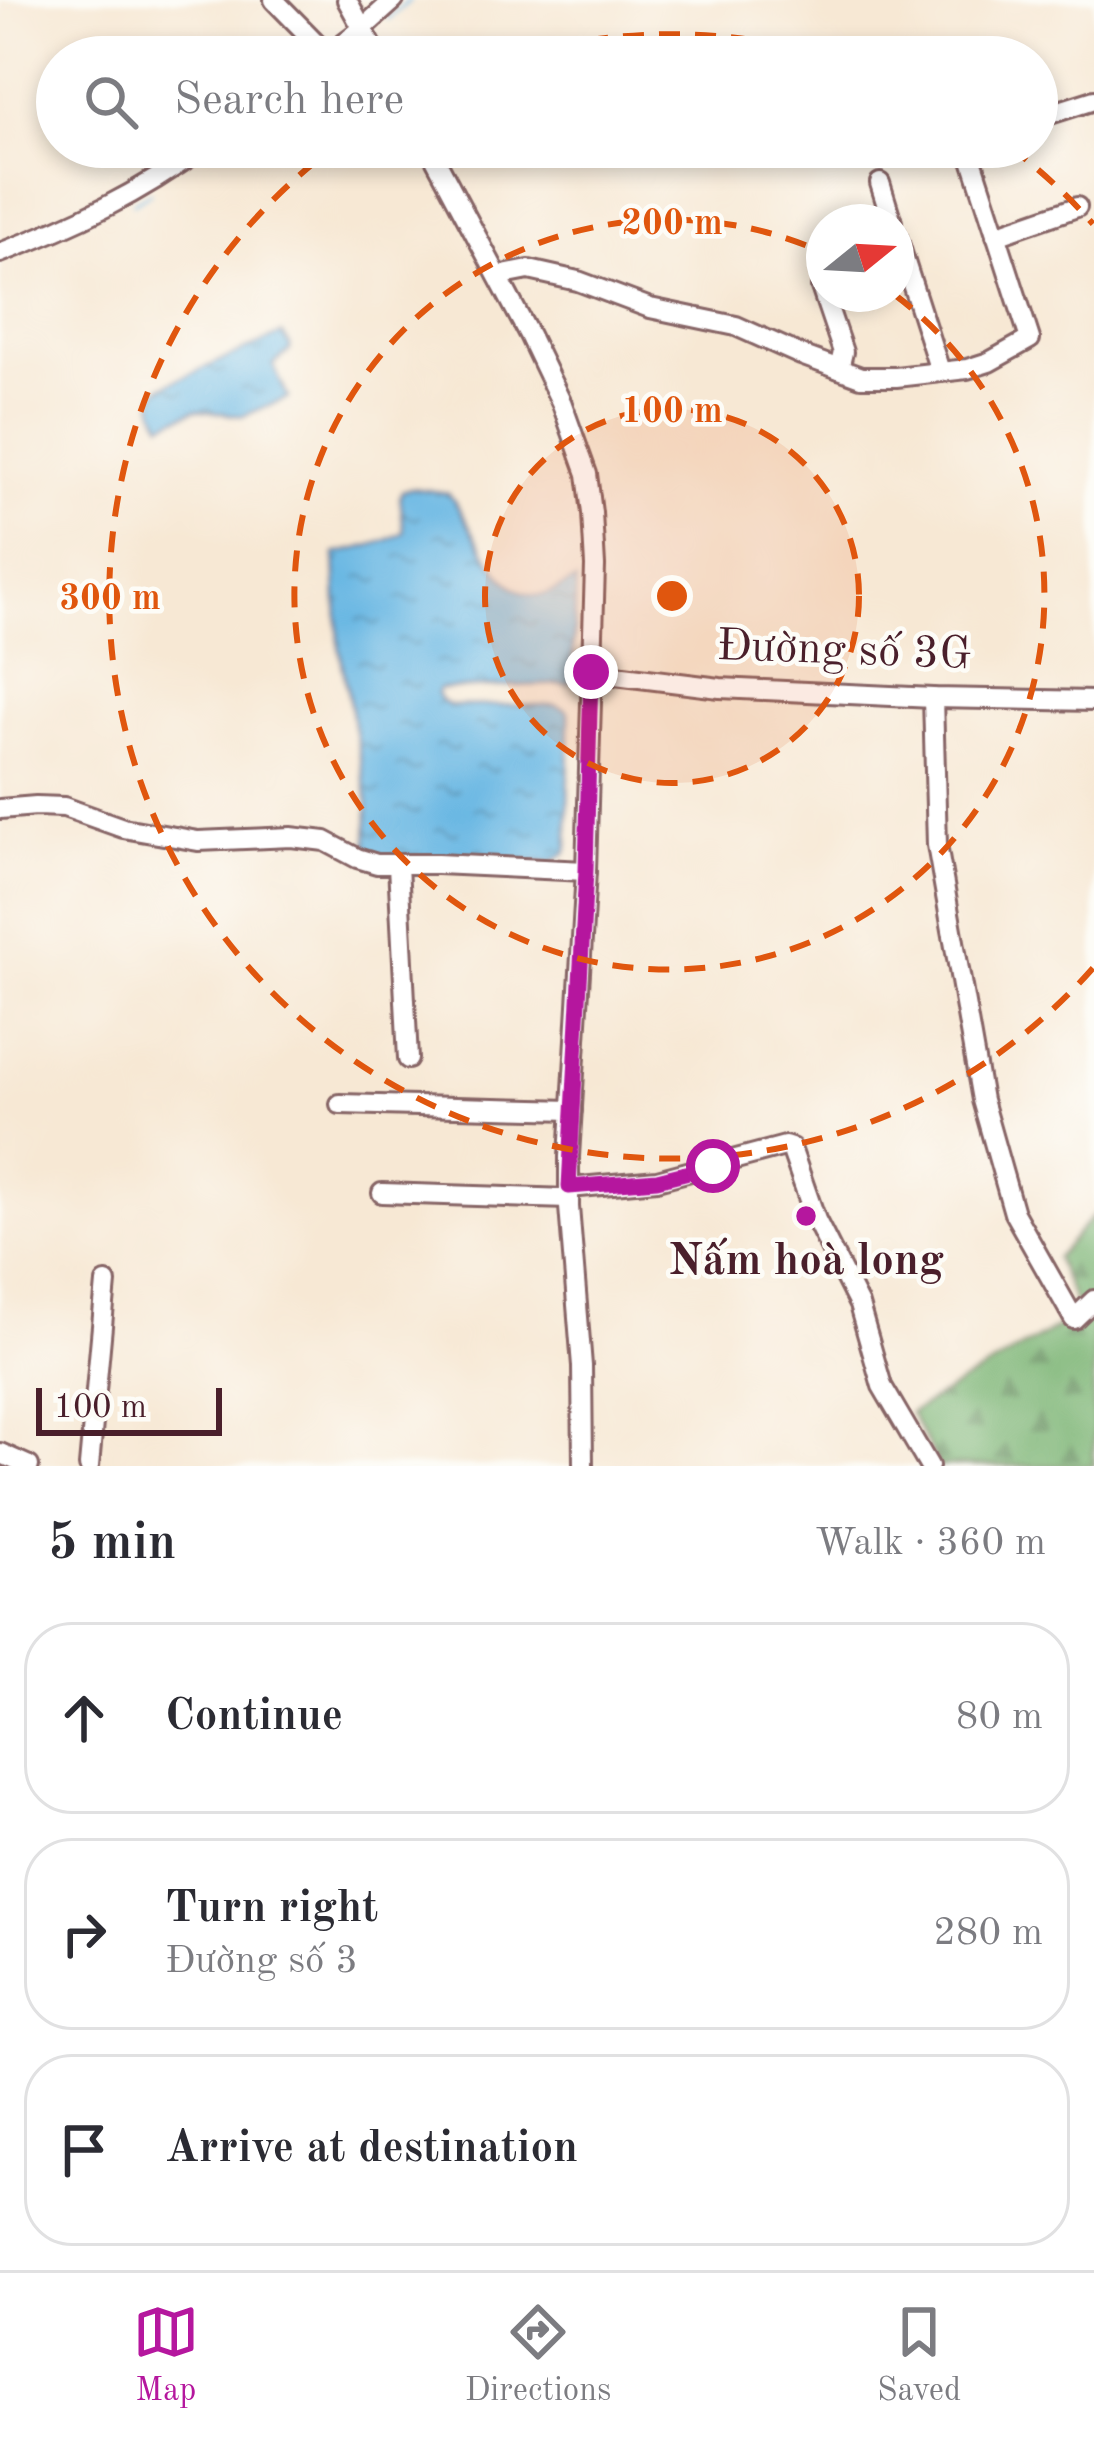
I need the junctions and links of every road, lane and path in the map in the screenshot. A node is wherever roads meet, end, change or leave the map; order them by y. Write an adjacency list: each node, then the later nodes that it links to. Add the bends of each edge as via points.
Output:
1 (274, 0): 5 (street)
2 (347, 0): 4 (street)
3 (394, 0): 4 (street)
4 (362, 29): 6 (street); 7 (street)
5 (308, 36)
6 (353, 36)
7 (366, 36)
8 (1094, 100): 9 (street)
9 (1058, 111)
10 (173, 168): 17 (street, via 70,226)
11 (440, 168): 18 (street)
12 (975, 168): 16 (street)
13 (880, 183): 14 (street)
14 (886, 204)
15 (1077, 207): 16 (street)
16 (996, 235): 22 (street, via 1030,339 989,362)
17 (0, 253)
18 (498, 276): 21 (street, via 529,270 578,281 650,308 736,326); 23 (street, via 587,474)
19 (914, 290): 22 (street)
20 (829, 312): 21 (street, via 843,352)
21 (839, 369): 22 (street, via 861,377)
22 (940, 371)
23 (591, 672): 24 (street, Đường số 3G, via 720,688); 28 (street)
24 (933, 698): 25 (street, Đường số 3G); 35 (street, via 937,844 982,1100 1014,1213 1074,1319)
25 (1094, 701)
26 (0, 809): 27 (street, via 64,807 198,841 306,838)
27 (398, 866): 28 (street); 29 (street)
28 (586, 871): 31 (street)
29 (408, 1059)
30 (340, 1105): 31 (street)
31 (572, 1110): 33 (street)
32 (382, 1192): 33 (street)
33 (569, 1193): 39 (street); 40 (street, via 791,1148 865,1322 882,1386)
34 (106, 1283): 38 (street)
35 (1094, 1300)
36 (0, 1454): 37 (street)
37 (29, 1466)
38 (89, 1466)
39 (583, 1466)
40 (929, 1466)

